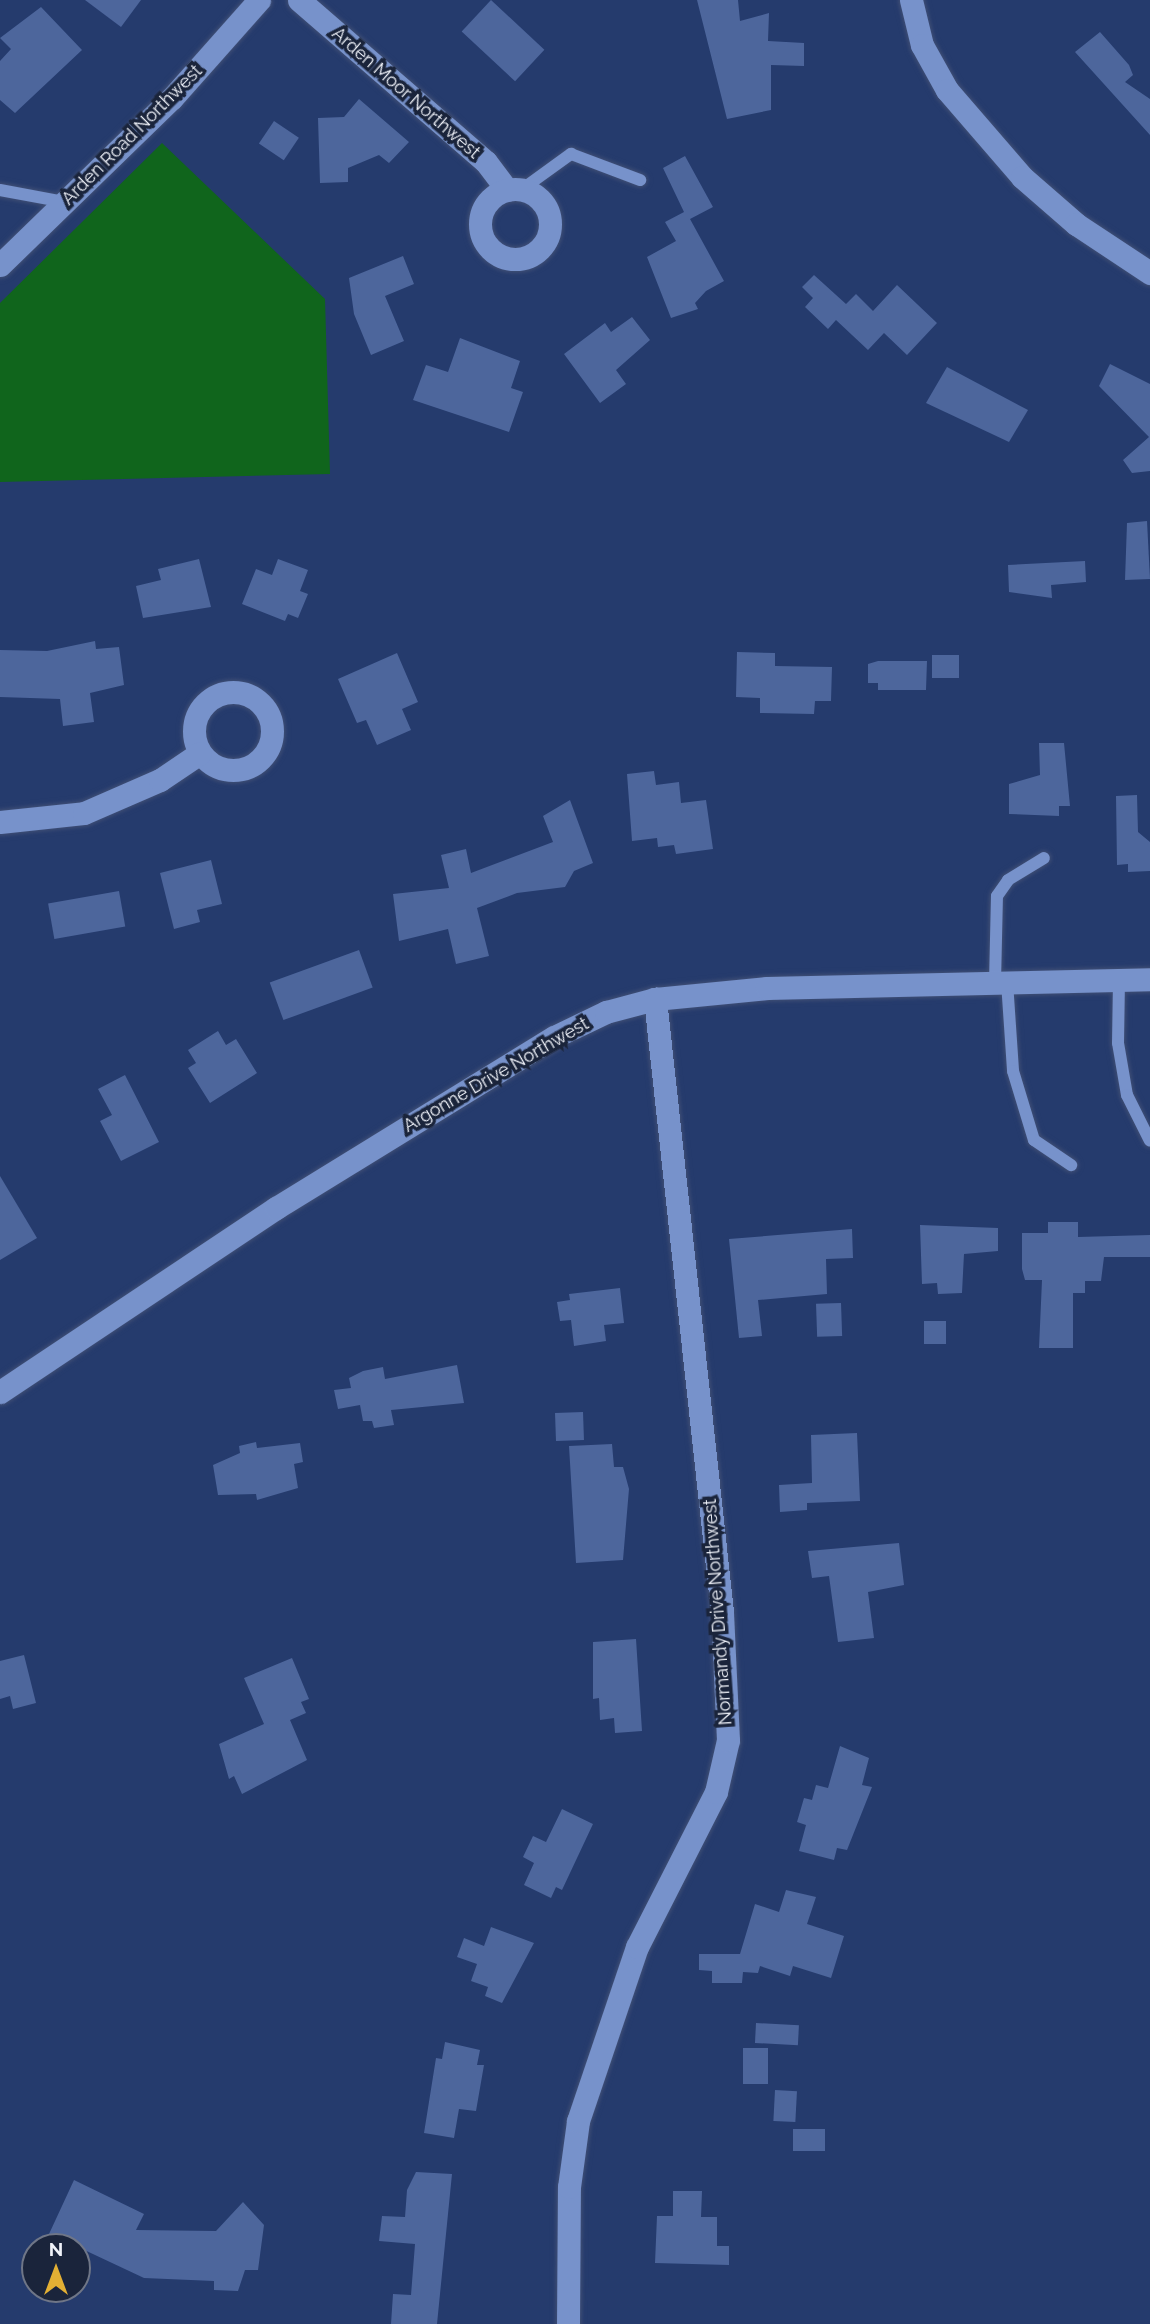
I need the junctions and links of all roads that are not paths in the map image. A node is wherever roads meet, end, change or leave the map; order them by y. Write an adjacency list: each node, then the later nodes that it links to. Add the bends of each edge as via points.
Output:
1 (259, 0): 7 (street, Arden Road Northwest)
2 (299, 0): 6 (street, Arden Moor Northwest)
3 (911, 0): 9 (street, via 922,45 947,90 1022,177 1076,224)
4 (640, 180): 6 (lane, via 572,154)
5 (0, 190): 7 (lane)
6 (514, 190)
7 (64, 202): 8 (street, Arden Road Northwest)
8 (0, 265)
9 (1150, 273)
10 (200, 753): 11 (street, via 160,780 93,810)
11 (0, 822)
12 (1044, 859): 15 (lane, via 1008,880 997,896)
13 (1150, 979): 14 (street, Argonne Drive Northwest)
14 (1119, 980): 15 (street, Argonne Drive Northwest); 17 (lane, via 1118,1043 1128,1095)
15 (1001, 983): 16 (street, Argonne Drive Northwest, via 767,988); 18 (lane, via 1013,1071 1034,1140)
16 (655, 999): 19 (street, Argonne Drive Northwest, via 606,1012 554,1037 276,1208); 20 (street, Normandy Drive Northwest, via 722,1612 728,1740 716,1792 637,1947 578,2121 569,2187)
17 (1150, 1141)
18 (1071, 1165)
19 (0, 1392)
20 (568, 2324)

